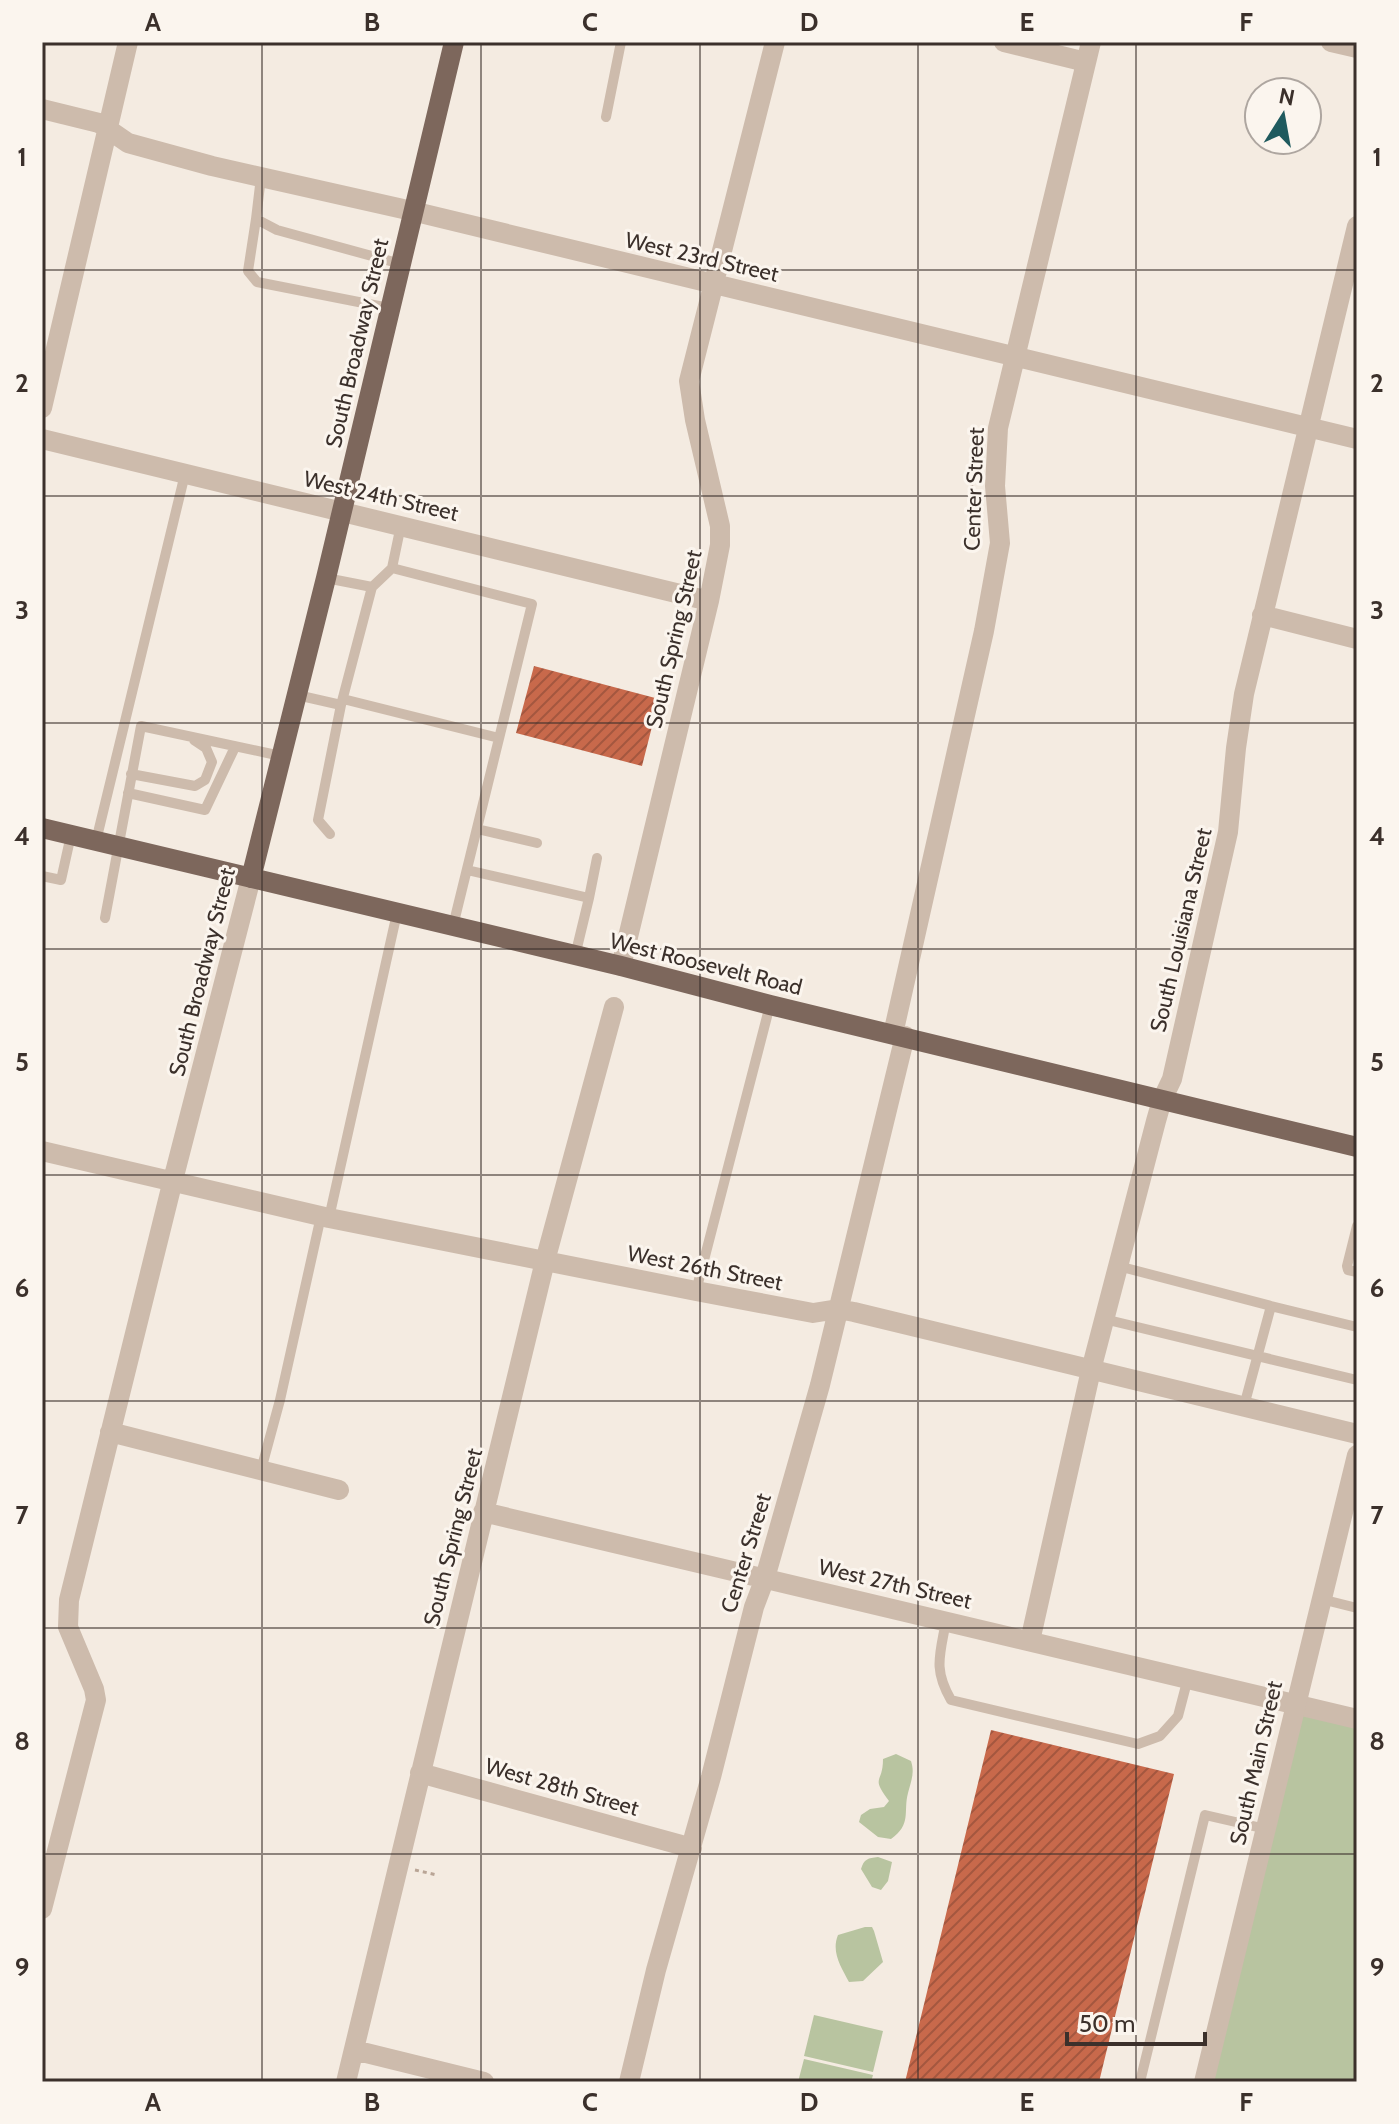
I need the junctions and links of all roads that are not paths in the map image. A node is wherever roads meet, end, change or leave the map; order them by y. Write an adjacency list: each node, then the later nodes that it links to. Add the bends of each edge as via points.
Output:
1 (128, 42): 11 (street)
2 (454, 42): 13 (main road, South Broadway Street)
3 (621, 42): 10 (lane)
4 (775, 42): 17 (street, South Spring Street)
5 (1004, 42): 8 (street)
6 (1331, 42): 7 (street)
7 (1357, 48)
8 (1089, 52): 19 (street, Center Street)
9 (42, 109): 11 (street, West 23rd Street)
10 (606, 117)
11 (109, 130): 12 (street, West 23rd Street, via 128,143); 20 (street)
12 (261, 177): 13 (street, West 23rd Street); 14 (lane)
13 (412, 211): 16 (main road, South Broadway Street); 17 (street, West 23rd Street)
14 (256, 219): 16 (lane, via 277,230); 18 (lane, via 248,271 257,282)
15 (1357, 226): 21 (street, South Louisiana Street)
16 (401, 264): 18 (main road, South Broadway Street)
17 (714, 285): 19 (street, West 23rd Street); 30 (street, South Spring Street, via 689,381 720,526)
18 (389, 308): 25 (main road, South Broadway Street)
19 (1014, 356): 21 (street, West 23rd Street); 62 (street, Center Street, via 995,457 1000,539)
20 (42, 408)
21 (1307, 427): 23 (street, West 23rd Street); 31 (street, South Louisiana Street)
22 (42, 439): 24 (street, West 24th Street)
23 (1357, 439)
24 (185, 474): 25 (street, West 24th Street); 35 (lane)
25 (342, 511): 26 (street, West 24th Street); 28 (main road, South Broadway Street)
26 (401, 525): 27 (lane); 30 (street, West 24th Street)
27 (392, 568): 29 (lane); 38 (lane, via 532,604)
28 (326, 578): 29 (lane); 33 (main road, South Broadway Street)
29 (372, 587): 34 (lane)
30 (709, 601): 59 (street, South Spring Street)
31 (1262, 615): 32 (street); 63 (street, South Louisiana Street, via 1244,694 1221,869 1172,1079)
32 (1357, 639)
33 (297, 695): 34 (lane); 40 (main road, South Broadway Street)
34 (342, 702): 38 (lane); 45 (lane, via 318,820)
35 (125, 722): 36 (lane); 47 (lane)
36 (141, 726): 37 (lane); 41 (lane)
37 (159, 728): 39 (lane); 41 (lane, via 206,748 210,773 195,786)
38 (499, 738): 44 (lane)
39 (235, 747): 40 (lane); 42 (lane, via 205,810)
40 (281, 756): 53 (main road, South Broadway Street)
41 (131, 774): 42 (lane)
42 (128, 793): 49 (lane)
43 (42, 828): 46 (main road, West Roosevelt Road)
44 (477, 829): 48 (lane); 51 (lane)
45 (330, 834)
46 (71, 835): 47 (main road, West Roosevelt Road); 52 (lane, via 61,880)
47 (96, 841): 49 (main road, West Roosevelt Road)
48 (537, 843)
49 (119, 847): 53 (main road, West Roosevelt Road); 56 (lane)
50 (597, 858): 54 (lane)
51 (467, 870): 54 (lane); 57 (lane)
52 (42, 876)
53 (251, 878): 55 (main road, West Roosevelt Road); 66 (street, South Broadway Street)
54 (589, 898): 58 (lane)
55 (397, 913): 57 (main road, West Roosevelt Road); 67 (lane)
56 (105, 918)
57 (453, 926): 58 (main road, West Roosevelt Road)
58 (575, 956): 59 (main road, West Roosevelt Road)
59 (621, 966): 60 (main road, West Roosevelt Road)
60 (770, 1005): 62 (main road, West Roosevelt Road); 72 (lane)
61 (614, 1007): 69 (street, South Spring Street)
62 (899, 1035): 63 (main road, West Roosevelt Road); 74 (street, Center Street)
63 (1162, 1100): 64 (main road, West Roosevelt Road); 70 (street, South Louisiana Street)
64 (1357, 1147)
65 (42, 1151): 66 (street, West 26th Street)
66 (173, 1180): 67 (street, West 26th Street); 81 (street, South Broadway Street)
67 (325, 1217): 69 (street, West 26th Street); 84 (lane)
68 (1357, 1226): 71 (lane, via 1347,1266)
69 (545, 1261): 72 (street, West 26th Street); 86 (street, South Spring Street)
70 (1118, 1266): 73 (lane); 75 (street, South Louisiana Street)
71 (1357, 1272)
72 (696, 1291): 74 (street, West 26th Street, via 813,1313)
73 (1271, 1306): 76 (lane); 77 (lane)
74 (838, 1309): 78 (street, West 26th Street); 87 (street, Center Street)
75 (1104, 1319): 77 (lane); 78 (street, South Louisiana Street)
76 (1357, 1327)
77 (1256, 1356): 79 (lane); 80 (lane)
78 (1091, 1370): 80 (street, West 26th Street); 91 (street, South Louisiana Street)
79 (1357, 1380)
80 (1244, 1406): 82 (street, West 26th Street)
81 (110, 1432): 84 (street); 97 (street, South Broadway Street, via 66,1621 96,1700)
82 (1357, 1434)
83 (1357, 1455): 88 (street, South Main Street)
84 (261, 1470): 85 (street)
85 (339, 1490)
86 (483, 1512): 87 (street, West 27th Street); 95 (street, South Spring Street)
87 (765, 1578): 90 (street, West 27th Street); 98 (street, Center Street)
88 (1321, 1599): 89 (lane); 93 (street, South Main Street)
89 (1357, 1608)
90 (946, 1621): 91 (street, West 27th Street); 92 (lane, via 939,1679 951,1700 1008,1714 1138,1744 1160,1736 1178,1716)
91 (1030, 1641): 92 (street, West 27th Street)
92 (1188, 1678): 93 (street, West 27th Street)
93 (1295, 1704): 94 (street, West 27th Street); 96 (street, South Main Street)
94 (1357, 1719)
95 (420, 1773): 98 (street, West 28th Street); 100 (street, South Spring Street)
96 (1266, 1829): 104 (lane, via 1205,1815); 105 (street, South Main Street)
97 (51, 1839): 99 (street, South Broadway Street)
98 (692, 1848): 103 (street, Center Street)
99 (42, 1909)
100 (354, 2050): 101 (street, South Spring Street); 102 (street)
101 (346, 2082)
102 (484, 2082)
103 (629, 2082)
104 (1140, 2082)
105 (1204, 2082)

